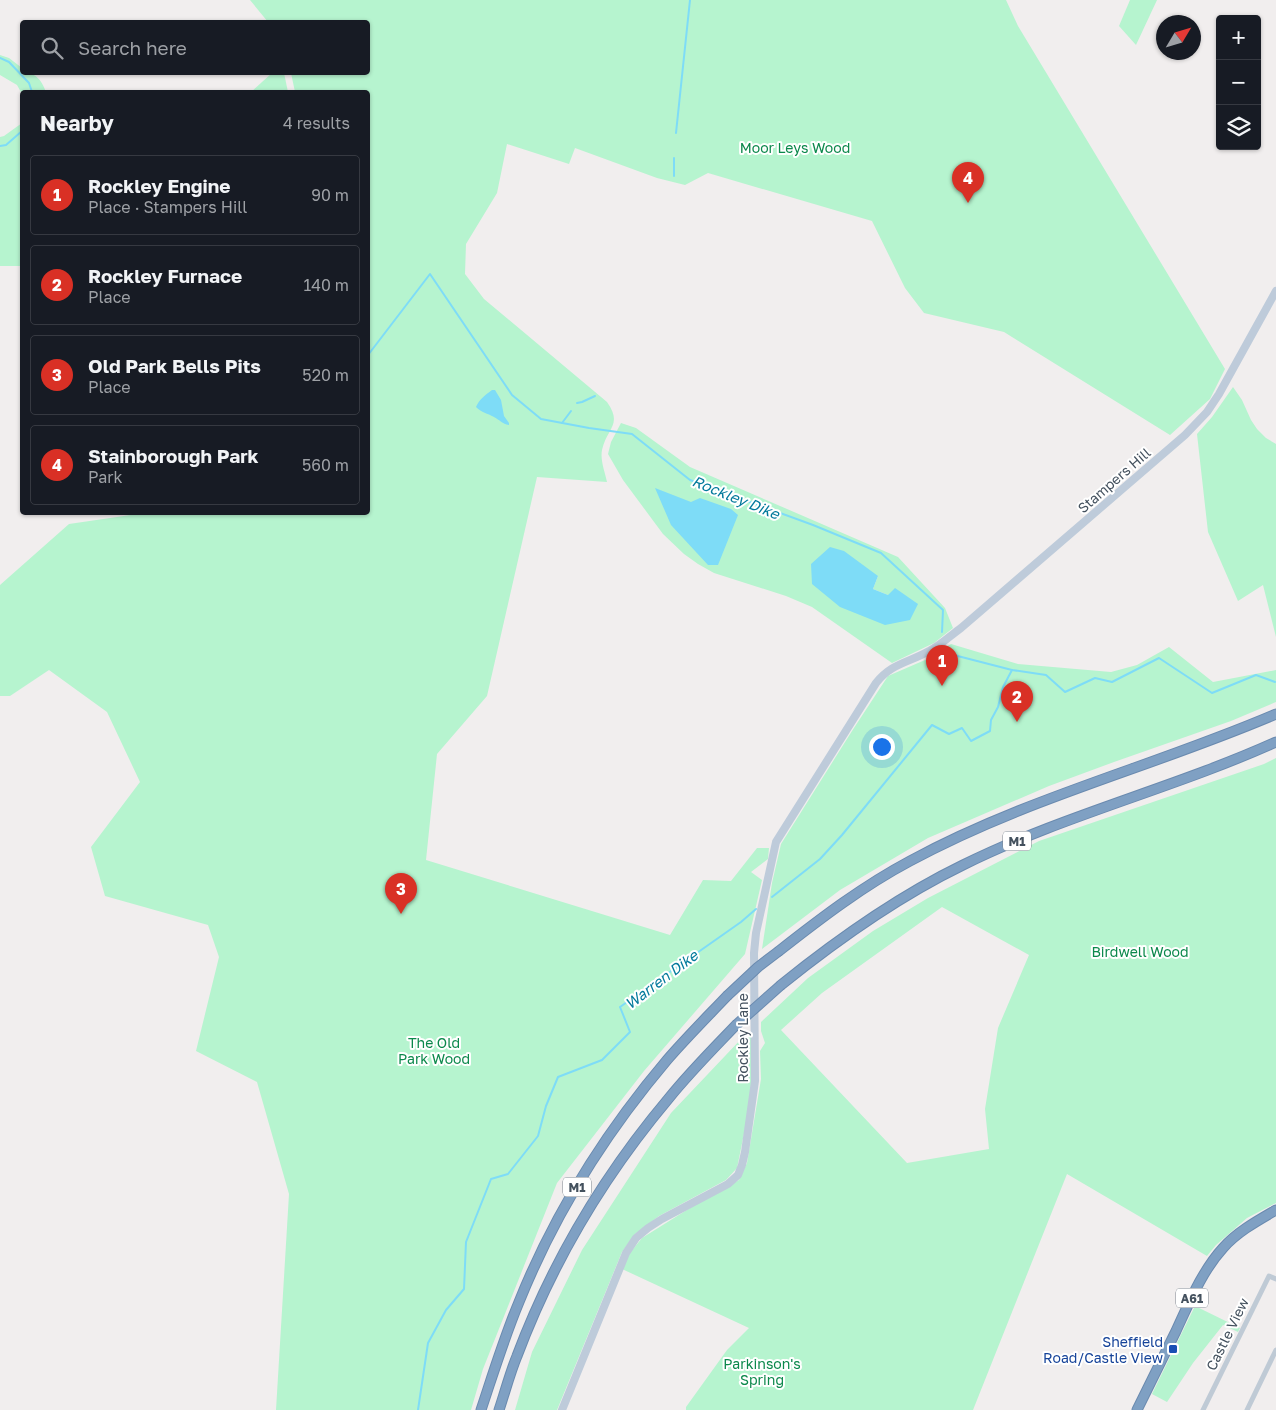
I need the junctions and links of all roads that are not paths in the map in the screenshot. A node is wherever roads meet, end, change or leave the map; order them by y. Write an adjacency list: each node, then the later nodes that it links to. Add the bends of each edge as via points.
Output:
1 (1276, 291): 2 (street, Stampers Hill, via 1219,394 1185,435 961,628)
2 (926, 652): 10 (street, Rockley Lane, via 891,669 880,679 776,842 756,933 755,1081 745,1152 738,1175 728,1184 662,1219 636,1238 622,1262)
3 (1276, 714): 8 (highway, M1, bridge, via 1068,790 957,837 844,901 758,968 727,996 647,1085 576,1189 519,1302)
4 (1276, 742): 9 (highway, M1, bridge, via 1059,824 963,865 880,912 781,985 694,1069 623,1156 545,1290 516,1356)
5 (1276, 1210): 11 (highway, A61, via 1243,1230 1217,1255 1185,1311)
6 (1276, 1280): 12 (street, Castle View, via 1269,1276)
7 (1276, 1350): 13 (street)
8 (481, 1410)
9 (499, 1410)
10 (562, 1410)
11 (1137, 1410)
12 (1203, 1410)
13 (1247, 1410)

